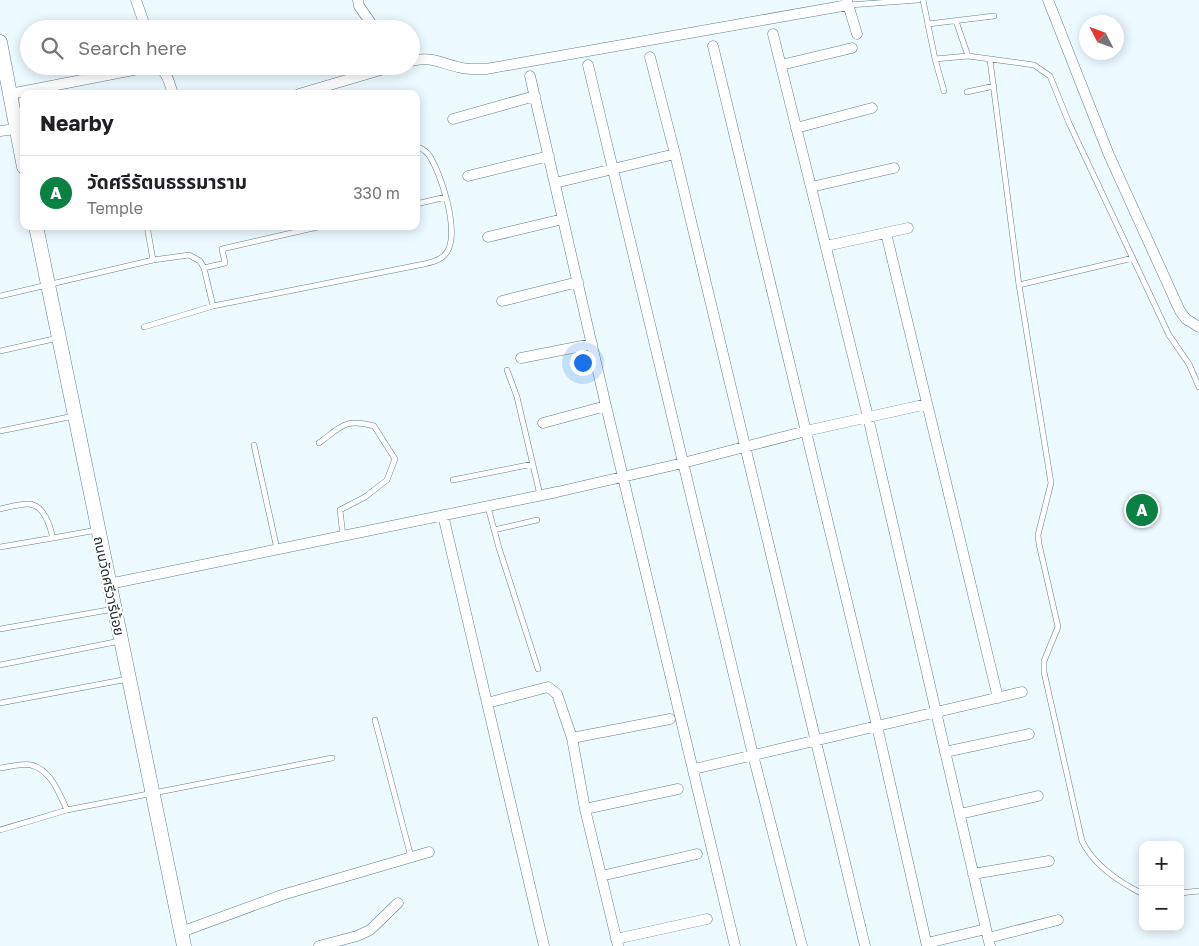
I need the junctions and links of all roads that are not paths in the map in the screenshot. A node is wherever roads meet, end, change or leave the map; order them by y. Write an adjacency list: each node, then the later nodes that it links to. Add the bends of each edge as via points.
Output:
1 (136, 0): 8 (street)
2 (358, 0): 9 (street)
3 (918, 0): 6 (lane)
4 (923, 0): 11 (lane)
5 (1048, 0): 71 (street, via 1109,155 1180,311)
6 (847, 3): 13 (street); 19 (street, via 486,68 471,69)
7 (994, 16): 10 (lane)
8 (143, 20)
9 (369, 20)
10 (956, 20): 11 (lane); 17 (lane)
11 (928, 24): 20 (lane)
12 (773, 34): 23 (street)
13 (857, 34)
14 (0, 44): 35 (main road)
15 (713, 46): 84 (street)
16 (852, 48): 23 (street)
17 (968, 56): 20 (lane); 21 (lane)
18 (650, 57): 44 (street)
19 (420, 59)
20 (935, 59): 32 (lane)
21 (990, 60): 28 (lane); 61 (lane, via 1034,65 1050,76)
22 (588, 65): 47 (street)
23 (781, 65): 39 (street)
24 (108, 75): 29 (street)
25 (166, 75): 30 (street)
26 (363, 75): 31 (street)
27 (530, 76): 36 (street)
28 (994, 86): 34 (lane); 66 (lane)
29 (31, 90)
30 (172, 90)
31 (313, 90)
32 (944, 91)
33 (20, 92): 35 (street)
34 (967, 92)
35 (10, 94): 40 (main road)
36 (535, 96): 38 (street); 45 (street)
37 (872, 108): 39 (street)
38 (453, 119)
39 (796, 128): 50 (street)
40 (16, 129): 41 (street); 42 (main road)
41 (0, 131)
42 (20, 148)
43 (420, 148): 51 (lane, via 428,155 442,180)
44 (675, 154): 47 (street); 87 (street)
45 (549, 156): 48 (street); 49 (street)
46 (894, 168): 50 (street)
47 (613, 170): 49 (street); 88 (street)
48 (468, 176)
49 (555, 183): 53 (street)
50 (811, 187): 60 (street)
51 (446, 197): 52 (lane); 69 (lane, via 451,242 447,252 435,261)
52 (420, 203)
53 (563, 219): 59 (street); 64 (street)
54 (908, 228): 58 (street)
55 (37, 230): 65 (main road, ถนนวัดศรีวารีน้อย)
56 (148, 230): 62 (lane)
57 (305, 230): 63 (lane, via 222,249 225,263)
58 (886, 233): 60 (street); 78 (street)
59 (488, 237)
60 (826, 246): 81 (street)
61 (1133, 258): 66 (lane); 77 (lane, via 1169,335)
62 (153, 260): 63 (lane, via 189,255 200,261); 65 (lane)
63 (204, 268): 69 (lane)
64 (578, 282): 68 (street); 73 (street)
65 (48, 285): 67 (lane); 72 (main road, ถนนวัดศรีวารีน้อย)
66 (1019, 285): 140 (lane, via 1051,483 1038,535 1058,627 1044,661 1044,672 1082,841 1088,854 1107,871)
67 (0, 296)
68 (502, 301)
69 (213, 306): 70 (lane)
70 (144, 327)
71 (1199, 327)
72 (58, 338): 74 (lane); 80 (main road, ถนนวัดศรีวารีน้อย)
73 (592, 344): 75 (street); 79 (street)
74 (0, 351)
75 (520, 358)
76 (507, 370): 89 (lane)
77 (1199, 387)
78 (927, 404): 81 (street); 111 (street)
79 (606, 406): 82 (street); 90 (street)
80 (74, 416): 83 (lane); 97 (main road, ถนนวัดศรีวารีน้อย)
81 (868, 417): 84 (street); 114 (street)
82 (543, 423)
83 (0, 431)
84 (806, 431): 87 (street); 117 (street)
85 (319, 443): 99 (lane, via 343,425 358,422 374,426 395,458 387,480 340,510)
86 (254, 445): 102 (lane)
87 (745, 447): 88 (street); 120 (street)
88 (683, 463): 90 (street); 122 (street)
89 (533, 464): 91 (lane); 92 (lane)
90 (624, 477): 92 (street); 125 (street)
91 (453, 480)
92 (540, 495): 93 (street)
93 (488, 506): 95 (street); 98 (lane)
94 (0, 509): 100 (lane, via 34,505 50,524)
95 (443, 515): 99 (street); 113 (street)
96 (537, 520): 98 (lane)
97 (98, 530): 100 (lane); 103 (main road, ถนนวัดศรีวารีน้อย)
98 (494, 530): 108 (lane)
99 (343, 536): 102 (street)
100 (53, 538): 101 (lane)
101 (0, 548)
102 (277, 549): 103 (street)
103 (109, 584): 104 (main road, ถนนวัดศรีวารีน้อย)
104 (114, 609): 105 (lane); 106 (main road, ถนนวัดศรีวารีน้อย)
105 (0, 629)
106 (121, 641): 107 (lane); 109 (main road, ถนนวัดศรีวารีน้อย)
107 (0, 665)
108 (538, 669)
109 (128, 678): 112 (lane); 127 (main road, ถนนวัดศรีวารีน้อย)
110 (1022, 692): 111 (street)
111 (998, 698): 114 (street)
112 (0, 702)
113 (487, 703): 119 (street, via 552,689 557,694); 151 (street)
114 (936, 712): 117 (street); 121 (street)
115 (670, 719): 119 (street)
116 (375, 720): 135 (lane)
117 (877, 726): 120 (street); 148 (street)
118 (1029, 734): 121 (street)
119 (572, 738): 129 (street)
120 (814, 741): 122 (street); 154 (street)
121 (945, 752): 131 (street)
122 (753, 755): 125 (street); 153 (street)
123 (332, 758): 127 (lane)
124 (0, 768): 130 (lane, via 30,764 43,770)
125 (694, 769): 152 (street)
126 (678, 789): 129 (street)
127 (152, 792): 130 (lane); 145 (main road, ถนนวัดศรีวารีน้อย)
128 (1038, 796): 131 (street)
129 (585, 809): 138 (street)
130 (66, 810): 132 (lane)
131 (960, 814): 137 (street)
132 (0, 830)
133 (429, 852): 135 (street)
134 (697, 854): 138 (street)
135 (411, 857): 145 (street, via 282,895)
136 (1049, 861): 137 (street)
137 (973, 874): 146 (street)
138 (602, 876): 147 (street)
139 (1199, 891): 141 (lane)
140 (1139, 892)
141 (1184, 893)
142 (398, 904): 150 (street, via 370,930)
143 (707, 920): 147 (street)
144 (1058, 920): 146 (street)
145 (181, 932): 149 (main road, ถนนวัดศรีวารีน้อย)
146 (988, 938): 148 (street)
147 (617, 942)
148 (927, 945)
149 (184, 946)
150 (319, 946)
151 (544, 946)
152 (735, 946)
153 (802, 946)
154 (864, 946)

